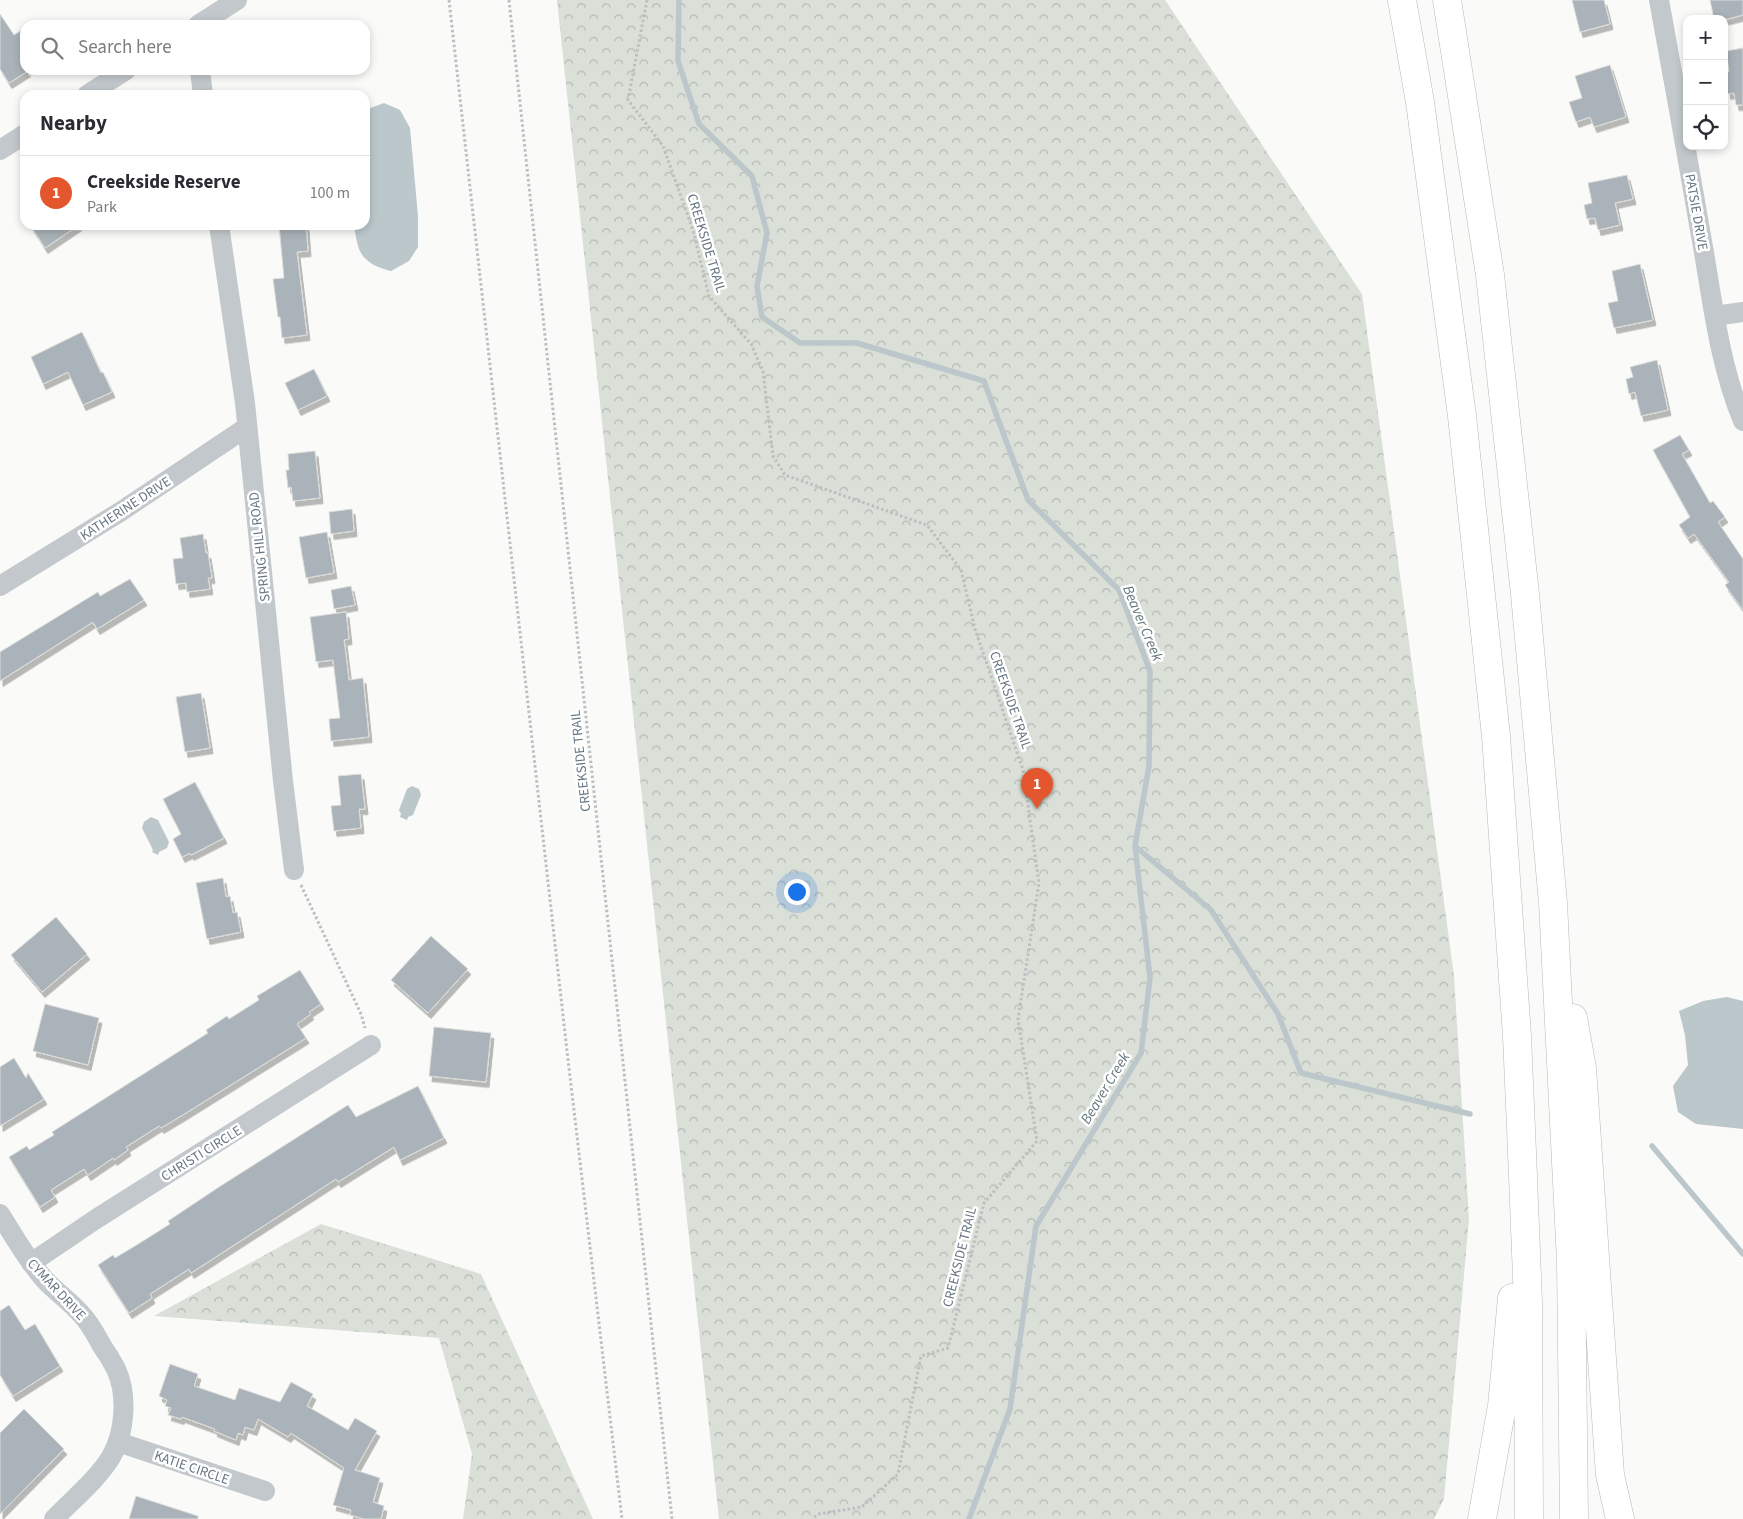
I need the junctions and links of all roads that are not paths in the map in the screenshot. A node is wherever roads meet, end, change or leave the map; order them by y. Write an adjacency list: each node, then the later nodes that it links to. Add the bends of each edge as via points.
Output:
1 (238, 0): 5 (street)
2 (1402, 0): 21 (highway, via 1420,102 1462,416 1494,717)
3 (1447, 0): 19 (highway, via 1490,275 1525,594)
4 (1660, 0): 14 (street, PATSIE DRIVE)
5 (206, 20)
6 (118, 75): 8 (street)
7 (201, 75): 9 (street)
8 (95, 90)
9 (202, 90)
10 (20, 137): 11 (street)
11 (0, 150)
12 (221, 230): 16 (street, SPRING HILL ROAD)
13 (1743, 312): 14 (street)
14 (1715, 316): 15 (street, PATSIE DRIVE, via 1734,400)
15 (1743, 421)
16 (247, 427): 17 (street, KATHERINE DRIVE, via 120,512); 18 (street, SPRING HILL ROAD)
17 (0, 586)
18 (294, 870)
19 (1553, 903): 29 (highway, via 1572,1261); 30 (highway, via 1582,1068 1610,1475)
20 (371, 1045): 23 (street, CHRISTI CIRCLE)
21 (1522, 1152): 27 (highway, via 1502,1406); 28 (highway, via 1528,1302)
22 (0, 1214): 23 (street, CYMAR DRIVE)
23 (31, 1263): 24 (street, CYMAR DRIVE, via 83,1316 116,1370 123,1398)
24 (118, 1442): 25 (street, KATIE CIRCLE); 26 (street, CYMAR DRIVE, via 101,1470)
25 (265, 1491)
26 (54, 1519)
27 (1482, 1519)
28 (1529, 1519)
29 (1574, 1519)
30 (1620, 1519)

